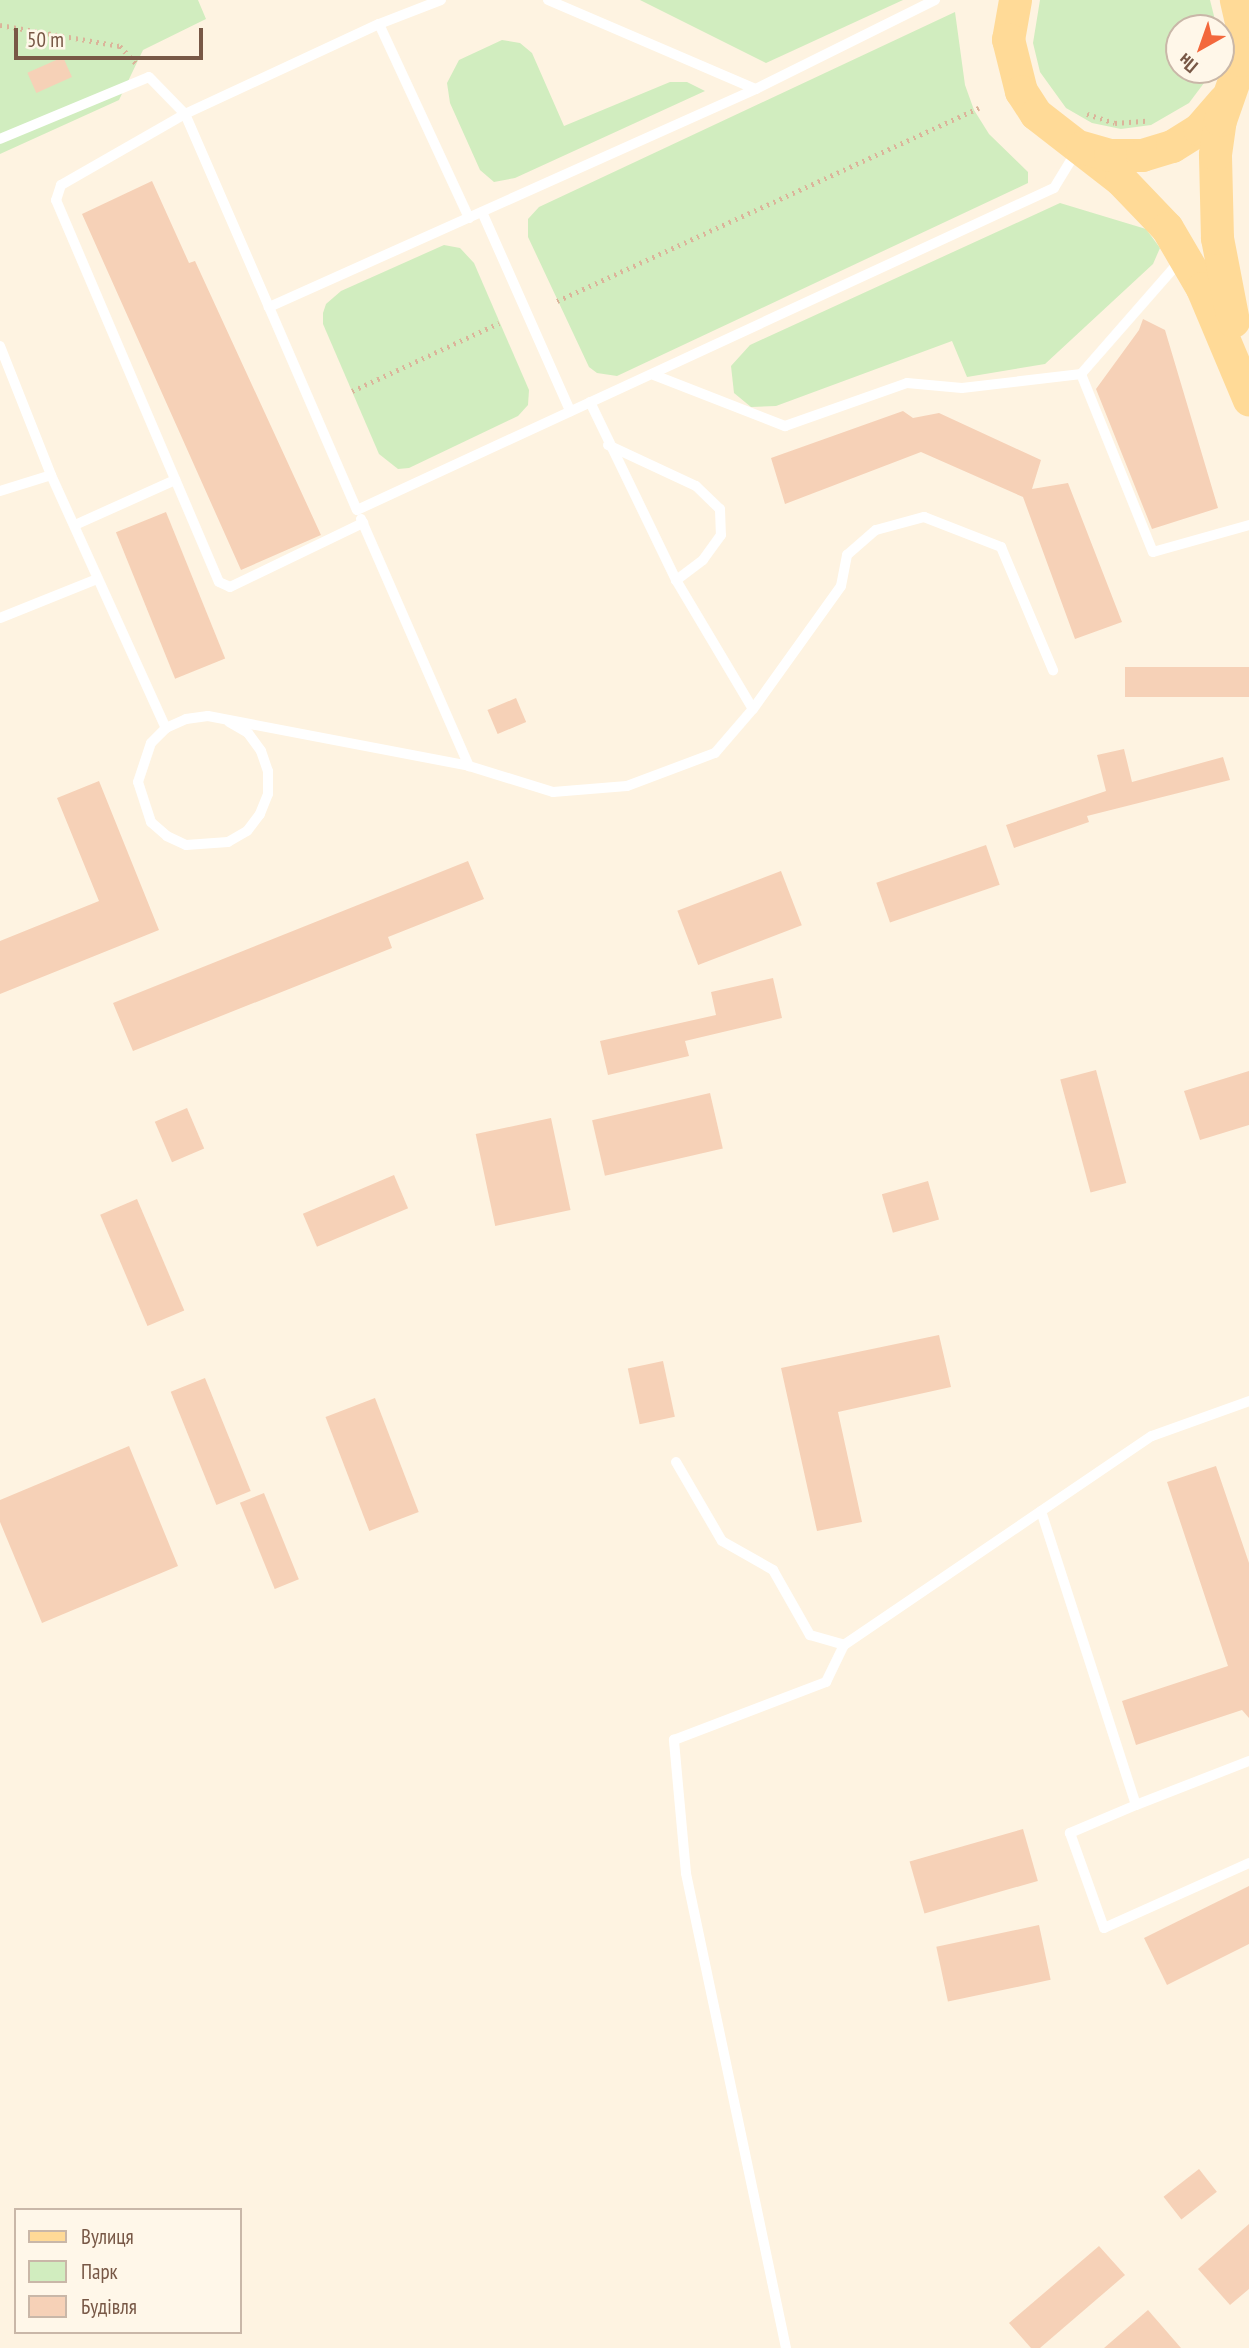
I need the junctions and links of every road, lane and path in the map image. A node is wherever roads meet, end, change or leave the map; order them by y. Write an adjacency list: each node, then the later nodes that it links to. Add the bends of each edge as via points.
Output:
1 (441, 0): 6 (lane)
2 (548, 0): 10 (lane)
3 (935, 0): 10 (lane)
4 (1015, 0): 16 (main road, via 1007,38 1021,91 1035,114)
5 (1236, 0): 9 (main road, via 1242,41)
6 (379, 24): 13 (lane); 18 (lane)
7 (0, 25): 8 (path, via 120,46)
8 (149, 78): 13 (lane); 15 (lane)
9 (1236, 78): 16 (main road, via 1214,114 1172,146 1121,155); 26 (main road, via 1220,120 1215,154 1217,238 1223,281)
10 (756, 89): 17 (lane)
11 (979, 108): 20 (path)
12 (1080, 110): 14 (path, via 1115,123)
13 (185, 114): 21 (lane); 33 (lane, via 55,191)
14 (1153, 119)
15 (0, 139)
16 (1080, 146): 19 (main road, via 1144,202); 25 (lane, via 1054,188)
17 (482, 212): 18 (lane); 30 (lane)
18 (468, 218): 21 (lane)
19 (1184, 253): 24 (lane); 28 (main road)
20 (557, 301)
21 (269, 307): 35 (lane)
22 (499, 323): 27 (path)
23 (1, 350): 32 (lane)
24 (1081, 373): 25 (lane, via 962,388 908,383 785,426); 38 (lane, via 1153,552)
25 (654, 375): 29 (lane)
26 (1249, 381)
27 (352, 391)
28 (1249, 400)
29 (590, 402): 30 (lane); 31 (lane)
30 (570, 411): 35 (lane)
31 (607, 444): 40 (lane); 40 (lane, via 696,485 720,509 721,535 703,560)
32 (51, 475): 34 (lane); 37 (lane)
33 (175, 480): 36 (lane, via 223,586 230,587); 37 (lane)
34 (0, 491)
35 (357, 510): 36 (lane)
36 (363, 523): 46 (lane)
37 (75, 525): 39 (lane)
38 (1249, 525)
39 (97, 579): 41 (lane); 45 (lane)
40 (676, 580): 43 (lane)
41 (0, 618)
42 (1053, 670): 43 (lane, via 1001,547 925,517 876,530 847,555 841,586)
43 (753, 709): 46 (lane, via 715,752 627,786 553,792)
44 (229, 722): 45 (lane, via 208,716); 45 (lane, via 248,733 261,751 268,771 268,794 247,831 207,847 167,836 151,822 142,803 141,761); 46 (lane)
45 (166, 728)
46 (469, 766)
47 (1249, 1401): 49 (lane, via 1152,1436)
48 (676, 1462): 50 (lane, via 722,1541 773,1570 810,1635)
49 (1041, 1511): 50 (lane); 52 (lane)
50 (844, 1645): 54 (lane, via 826,1682 674,1740 686,1873)
51 (1249, 1761): 52 (lane)
52 (1136, 1805): 53 (lane, via 1070,1833 1104,1928)
53 (1249, 1863)
54 (786, 2348)

